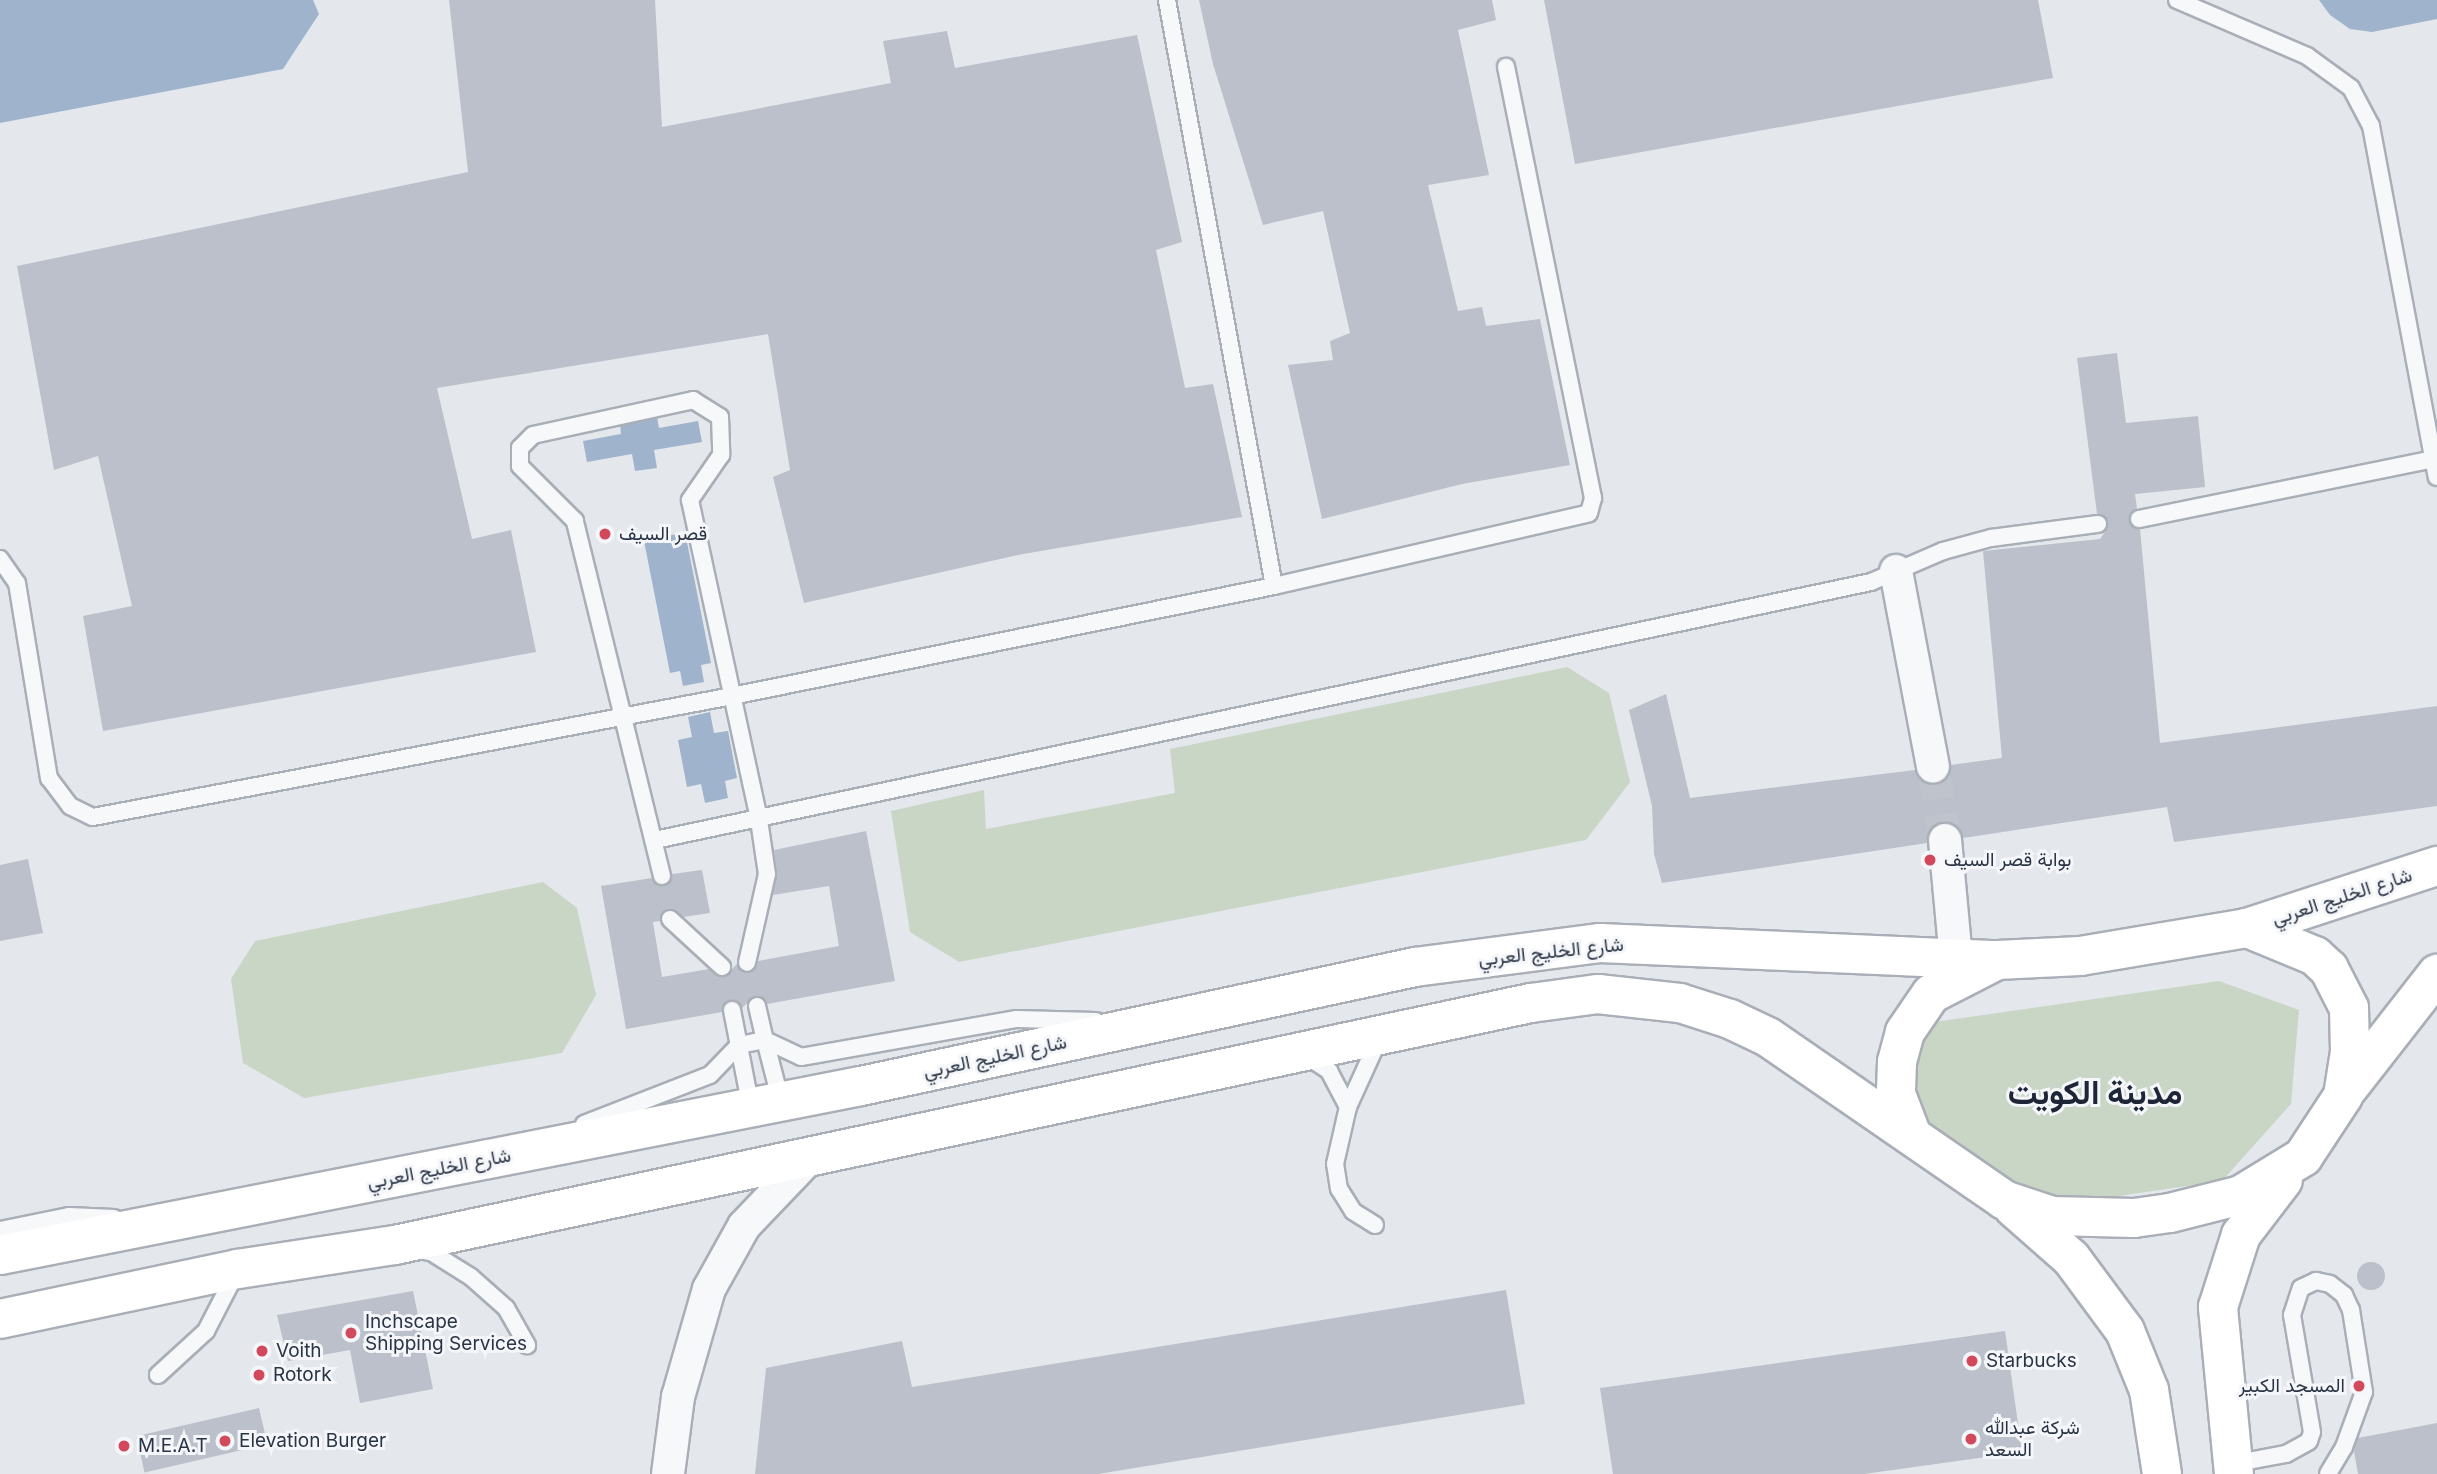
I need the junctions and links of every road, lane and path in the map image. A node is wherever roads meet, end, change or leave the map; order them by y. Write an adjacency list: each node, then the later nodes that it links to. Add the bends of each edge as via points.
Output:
1 (1167, 0): 10 (lane)
2 (2177, 0): 4 (lane, via 2307,56 2351,88 2371,126)
3 (1506, 67): 10 (lane, via 1593,498 1589,513)
4 (2434, 459): 5 (lane); 6 (lane)
5 (2437, 477)
6 (2139, 519)
7 (2098, 524): 9 (lane, via 1991,538)
8 (0, 559): 12 (lane, via 17,583 49,778 70,806 93,817)
9 (1896, 571): 13 (street); 14 (lane, via 1871,582)
10 (1274, 586): 11 (lane)
11 (732, 696): 12 (lane); 12 (lane, via 690,500 721,455 720,417 693,400 533,435 520,448 520,466 575,521); 14 (lane)
12 (625, 714): 15 (lane)
13 (1933, 767)
14 (759, 820): 15 (lane); 23 (lane, via 766,874)
15 (655, 840): 18 (lane)
16 (1945, 841): 21 (street)
17 (2437, 866): 20 (main road, شارع الخليج العربي)
18 (662, 876)
19 (670, 919): 24 (lane)
20 (2247, 928): 22 (main road, شارع الخليج العربي, via 2080,956); 33 (main road, via 2315,956 2343,992 2351,1035)
21 (1956, 958): 22 (main road, شارع الخليج العربي); 28 (main road, شارع الخليج العربي, via 1600,943 1415,967)
22 (1997, 960): 36 (main road, via 1931,994 1905,1032 1897,1062 1896,1094)
23 (747, 963)
24 (722, 967)
25 (2437, 974): 33 (main road)
26 (757, 1006): 30 (lane)
27 (732, 1010): 31 (lane)
28 (1154, 1023): 30 (lane, via 1017,1019 821,1057 782,1052); 34 (main road, شارع الخليج العربي)
29 (1381, 1036): 32 (main road); 35 (lane); 36 (main road, via 1531,1003 1598,994 1680,1003 1768,1037)
30 (765, 1040): 31 (lane); 34 (lane)
31 (739, 1045): 34 (lane); 39 (lane, via 710,1074 691,1083)
32 (1300, 1052): 35 (lane, via 1329,1070); 38 (main road)
33 (2343, 1096): 37 (main road)
34 (766, 1105): 39 (main road, شارع الخليج العربي)
35 (1348, 1107): 42 (lane, via 1335,1164 1339,1189 1353,1211)
36 (1912, 1136): 40 (main road)
37 (2303, 1157): 40 (main road, via 2241,1195 2170,1213 2134,1218 2052,1216); 50 (main road, via 2259,1205 2241,1235 2225,1280 2219,1329)
38 (809, 1158): 44 (main road); 51 (street, via 744,1227 709,1289 678,1397)
39 (493, 1159): 41 (main road, شارع الخليج العربي)
40 (2004, 1200): 52 (main road, via 2071,1258 2125,1331 2149,1390)
41 (172, 1222): 43 (lane, via 69,1216); 45 (main road, شارع الخليج العربي)
42 (1375, 1225)
43 (0, 1230)
44 (395, 1245): 46 (main road); 48 (lane, via 431,1252 471,1277 506,1308)
45 (0, 1255)
46 (238, 1269): 47 (main road); 49 (lane, via 206,1331)
47 (0, 1320)
48 (527, 1345)
49 (158, 1375)
50 (2233, 1469): 53 (lane, via 2286,1454 2309,1441 2312,1432 2292,1315 2301,1288 2316,1281 2330,1284 2344,1295 2351,1310 2364,1392 2344,1447)
51 (668, 1474)
52 (2162, 1474)
53 (2328, 1474)

